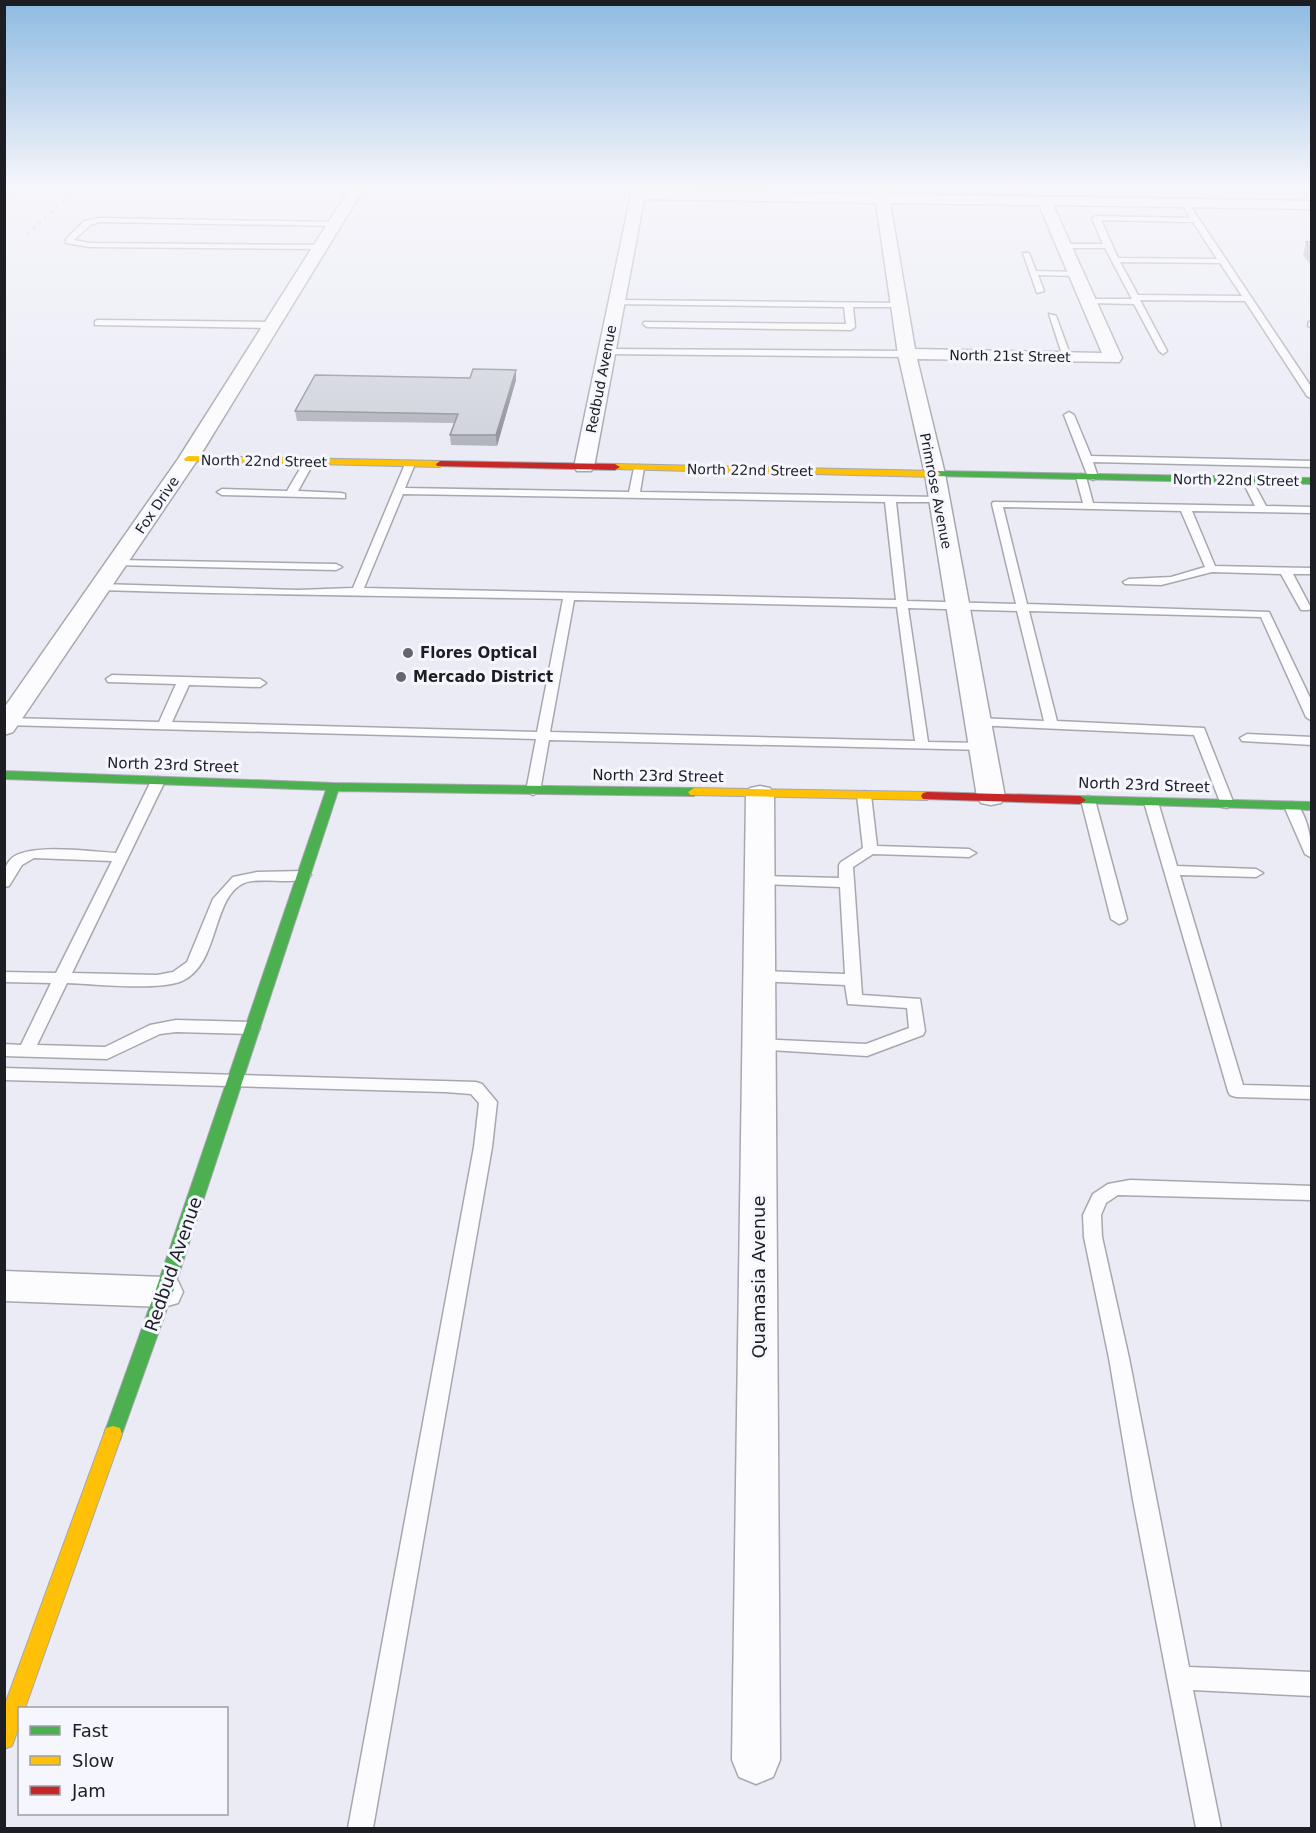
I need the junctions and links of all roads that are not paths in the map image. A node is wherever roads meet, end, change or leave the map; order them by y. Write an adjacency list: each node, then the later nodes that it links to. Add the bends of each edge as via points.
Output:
1 (306, 271): 19 (street, Fox Drive)
2 (623, 271): 13 (street, Redbud Avenue)
3 (893, 271): 15 (street, Primrose Avenue)
4 (1075, 271): 8 (street)
5 (1121, 271): 11 (lane)
6 (1229, 271): 10 (lane)
7 (1033, 273): 8 (lane); 9 (lane)
8 (1076, 274): 12 (street)
9 (1040, 291)
10 (1247, 299): 11 (lane); 24 (lane)
11 (1136, 300): 12 (lane); 20 (lane)
12 (1089, 301): 23 (street, North 21st Street, via 1113,358)
13 (617, 302): 14 (lane); 21 (street, Redbud Avenue)
14 (848, 304): 15 (lane); 18 (lane, via 851,327)
15 (899, 305): 22 (street, Primrose Avenue)
16 (1052, 316): 23 (lane)
17 (98, 323): 19 (lane)
18 (647, 324)
19 (272, 325): 26 (street, Fox Drive)
20 (1163, 351)
21 (607, 352): 22 (lane); 32 (street, Redbud Avenue)
22 (907, 354): 23 (street, North 21st Street); 34 (street, Primrose Avenue)
23 (1067, 357)
24 (1311, 396)
25 (1069, 415): 27 (lane)
26 (188, 459): 29 (street, North 22nd Street); 50 (street, Fox Drive)
27 (1087, 459): 28 (lane); 35 (lane)
28 (1193, 461): 31 (lane); 36 (lane)
29 (309, 462): 30 (street, North 22nd Street); 41 (lane)
30 (410, 464): 32 (street, North 22nd Street); 39 (lane)
31 (1311, 464)
32 (584, 467): 33 (street, North 22nd Street)
33 (639, 468): 34 (street, North 22nd Street); 42 (lane)
34 (935, 474): 35 (street, North 22nd Street); 45 (street, Primrose Avenue)
35 (1087, 477): 36 (street, North 22nd Street); 46 (lane)
36 (1200, 479): 37 (street, North 22nd Street)
37 (1247, 480): 38 (street, North 22nd Street); 48 (lane)
38 (1311, 481)
39 (399, 491): 42 (lane); 57 (lane)
40 (222, 492): 41 (lane)
41 (291, 494): 43 (lane)
42 (634, 495): 44 (lane)
43 (341, 496)
44 (890, 500): 45 (lane); 59 (lane)
45 (939, 500): 60 (street, Primrose Avenue)
46 (1089, 506): 47 (lane); 61 (lane, via 997,504)
47 (1185, 507): 48 (lane); 52 (lane)
48 (1262, 509): 49 (lane)
49 (1311, 510)
50 (117, 562): 51 (lane); 56 (street, Fox Drive)
51 (336, 567)
52 (1211, 569): 53 (lane); 55 (lane, via 1156,584)
53 (1285, 570): 54 (lane); 62 (lane)
54 (1311, 571)
55 (1129, 582)
56 (101, 586): 57 (lane, via 298,593); 68 (street, Fox Drive)
57 (357, 591): 58 (lane)
58 (569, 596): 59 (lane); 71 (lane)
59 (902, 604): 60 (lane); 74 (lane)
60 (957, 605): 61 (lane); 67 (street, Primrose Avenue)
61 (1021, 607): 66 (lane, via 1264,614); 69 (lane)
62 (1305, 608)
63 (112, 679): 64 (lane)
64 (184, 681): 65 (lane); 70 (lane)
65 (260, 683)
66 (1311, 717)
67 (978, 722): 69 (lane); 75 (street, Primrose Avenue)
68 (6, 725): 70 (lane)
69 (1051, 725): 85 (lane, via 1199,731)
70 (164, 726): 71 (lane)
71 (544, 736): 74 (lane); 79 (lane)
72 (1247, 738): 73 (lane)
73 (1311, 741)
74 (922, 745): 75 (lane)
75 (982, 747): 82 (street, Primrose Avenue)
76 (4, 776): 77 (street, North 23rd Street)
77 (158, 781): 78 (street, North 23rd Street); 91 (lane)
78 (333, 787): 79 (street, North 23rd Street); 94 (street, Redbud Avenue)
79 (533, 791): 80 (street, North 23rd Street)
80 (760, 794): 81 (street, North 23rd Street); 95 (street, Quamasia Avenue)
81 (864, 795): 82 (street, North 23rd Street); 88 (lane)
82 (991, 797): 83 (street, North 23rd Street)
83 (1088, 800): 84 (street, North 23rd Street); 98 (lane)
84 (1151, 802): 85 (street, North 23rd Street); 92 (lane)
85 (1227, 804): 86 (street, North 23rd Street)
86 (1291, 806): 87 (street, North 23rd Street); 90 (lane)
87 (1311, 806)
88 (870, 850): 89 (lane); 97 (lane, via 846,865)
89 (969, 853)
90 (1311, 854)
91 (121, 857): 96 (lane, via 32,854 16,862); 101 (lane)
92 (1171, 870): 93 (lane); 109 (lane, via 1236,1091)
93 (1256, 873)
94 (304, 874): 101 (lane, via 238,879 220,899 194,965 177,977); 103 (street, Redbud Avenue)
95 (760, 880): 97 (lane); 99 (street, Quamasia Avenue)
96 (4, 883)
97 (847, 883): 102 (lane)
98 (1119, 919)
99 (759, 976): 102 (lane); 104 (street, Quamasia Avenue)
100 (4, 977): 101 (lane)
101 (61, 979): 106 (lane)
102 (853, 981): 104 (lane, via 854,1000 914,1003 916,1031 867,1050)
103 (252, 1029): 106 (lane, via 156,1029 107,1053); 108 (street, Redbud Avenue)
104 (759, 1045): 116 (street, Quamasia Avenue)
105 (4, 1050): 106 (lane)
106 (26, 1051)
107 (4, 1074): 108 (lane)
108 (234, 1082): 112 (street, Redbud Avenue); 117 (lane, via 466,1087 476,1088 488,1102)
109 (1311, 1093)
110 (1311, 1193): 113 (lane, via 1130,1187 1114,1189 1099,1199 1092,1215 1093,1237)
111 (4, 1286): 112 (street)
112 (164, 1292): 115 (street, Redbud Avenue)
113 (1179, 1678): 114 (lane); 118 (lane)
114 (1311, 1684)
115 (4, 1738)
116 (756, 1760)
117 (361, 1828)
118 (1209, 1828)

